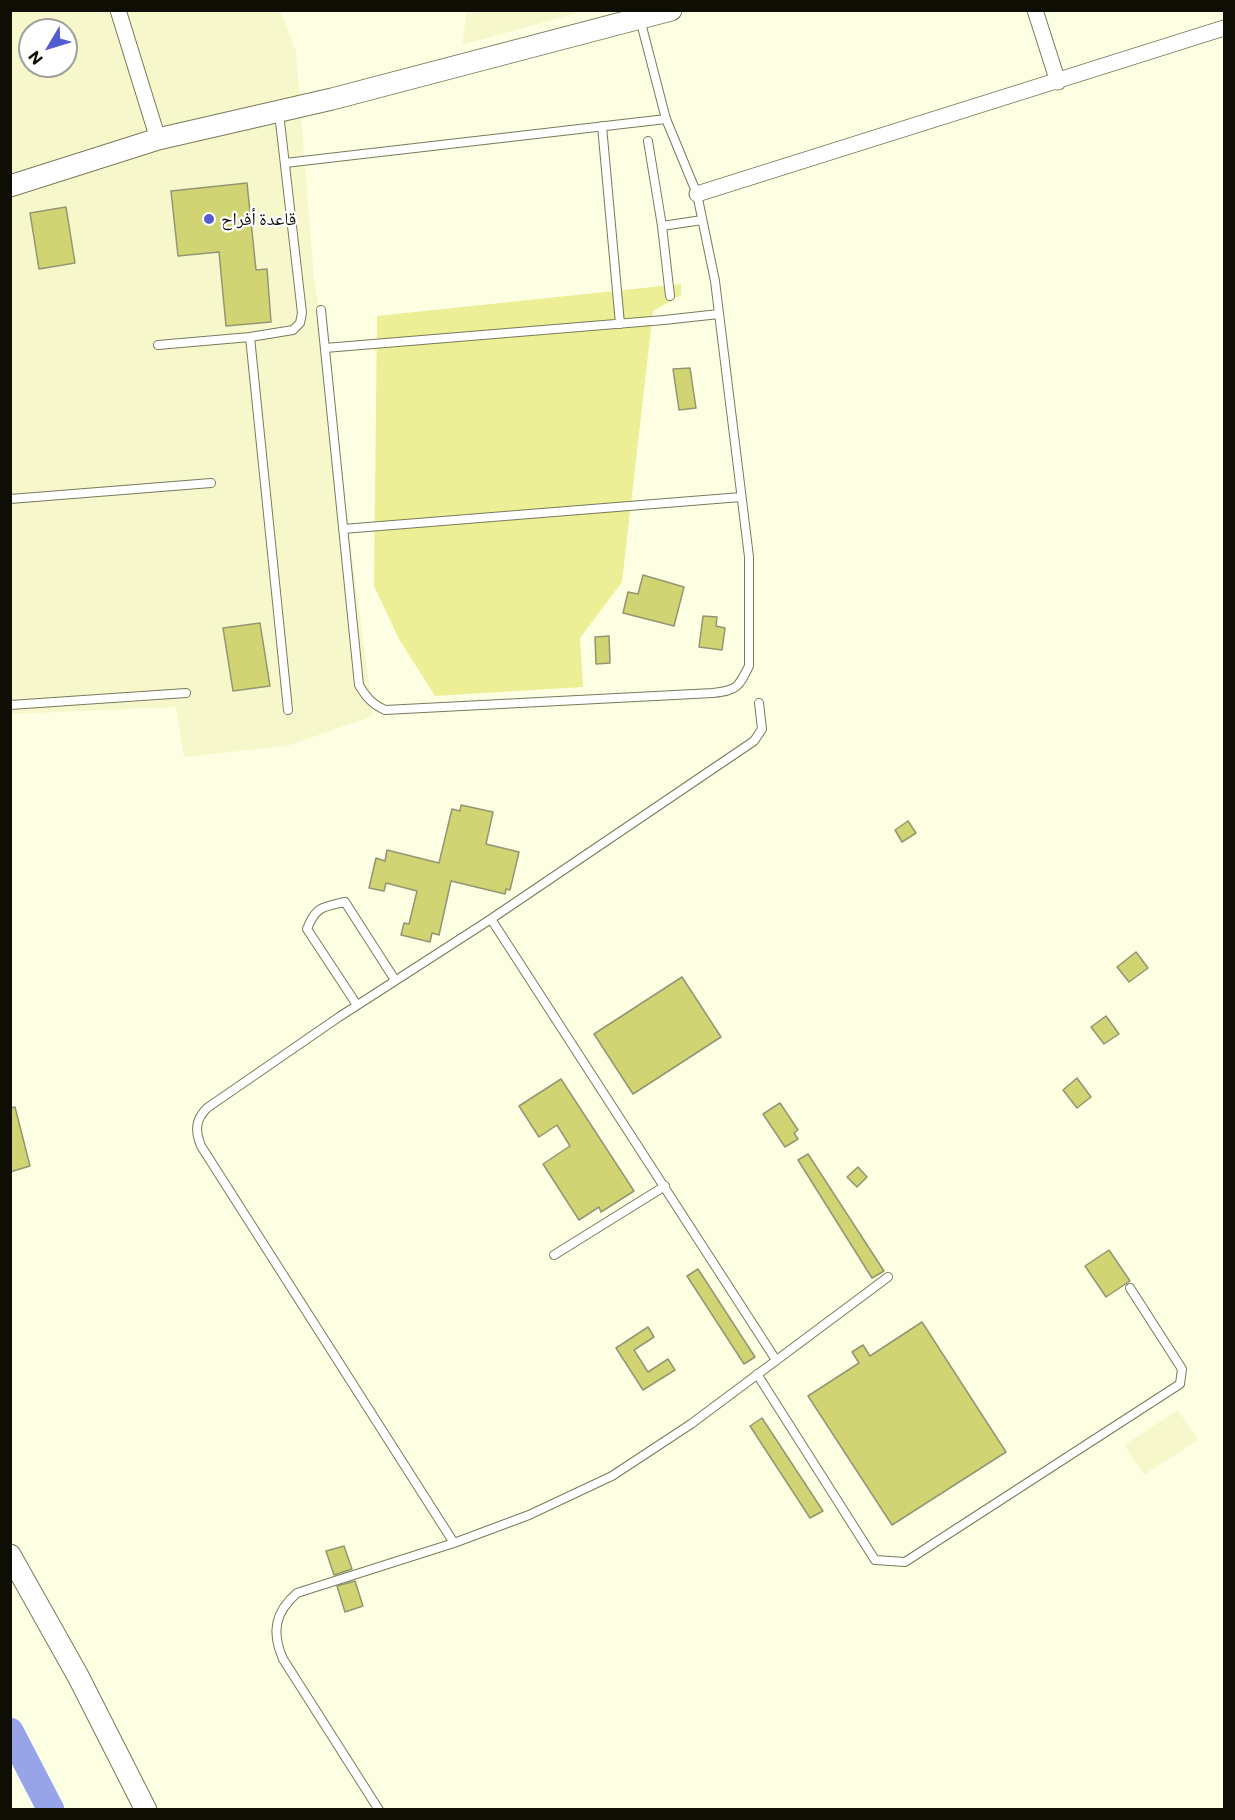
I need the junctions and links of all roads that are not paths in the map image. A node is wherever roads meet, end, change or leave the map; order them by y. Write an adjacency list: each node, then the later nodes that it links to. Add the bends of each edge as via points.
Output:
1 (118, 10): 10 (street)
2 (671, 10): 4 (street)
3 (1035, 10): 6 (street)
4 (640, 19): 7 (street); 8 (lane)
5 (1224, 28): 6 (street)
6 (1058, 82): 14 (street)
7 (279, 111): 10 (street); 12 (lane)
8 (666, 119): 9 (lane); 14 (lane)
9 (602, 126): 12 (lane); 20 (lane)
10 (158, 139): 13 (street)
11 (648, 141): 16 (lane)
12 (285, 163): 21 (lane, via 300,323 293,330)
13 (10, 186)
14 (697, 194): 15 (lane)
15 (702, 220): 16 (lane); 19 (lane)
16 (662, 226): 17 (lane)
17 (670, 296)
18 (321, 310): 23 (lane)
19 (719, 314): 20 (lane); 25 (lane)
20 (621, 324): 23 (lane)
21 (250, 337): 22 (lane); 31 (lane)
22 (158, 345)
23 (325, 348): 27 (lane)
24 (211, 483): 26 (lane)
25 (741, 497): 27 (lane); 27 (lane, via 749,557 749,666 732,690 713,693 385,710 367,698 359,685)
26 (10, 500)
27 (343, 529)
28 (186, 693): 30 (lane)
29 (759, 703): 32 (lane, via 762,729 754,741)
30 (10, 705)
31 (288, 710)
32 (491, 919): 33 (lane); 35 (lane)
33 (395, 980): 34 (lane); 34 (lane, via 345,902 319,910 307,929)
34 (357, 1005): 41 (lane, via 207,1108 199,1116 197,1132 201,1146)
35 (665, 1186): 36 (lane); 39 (lane)
36 (554, 1255)
37 (888, 1277): 39 (lane)
38 (1130, 1288): 40 (lane, via 1182,1369 1180,1384 905,1562 875,1560)
39 (776, 1360): 40 (lane)
40 (757, 1374): 41 (lane, via 612,1476 529,1515)
41 (454, 1543): 46 (lane, via 297,1593 287,1602 277,1624 275,1635 286,1665)
42 (10, 1555): 45 (street)
43 (10, 1731): 44 (highway)
44 (51, 1809)
45 (146, 1809)
46 (379, 1809)

